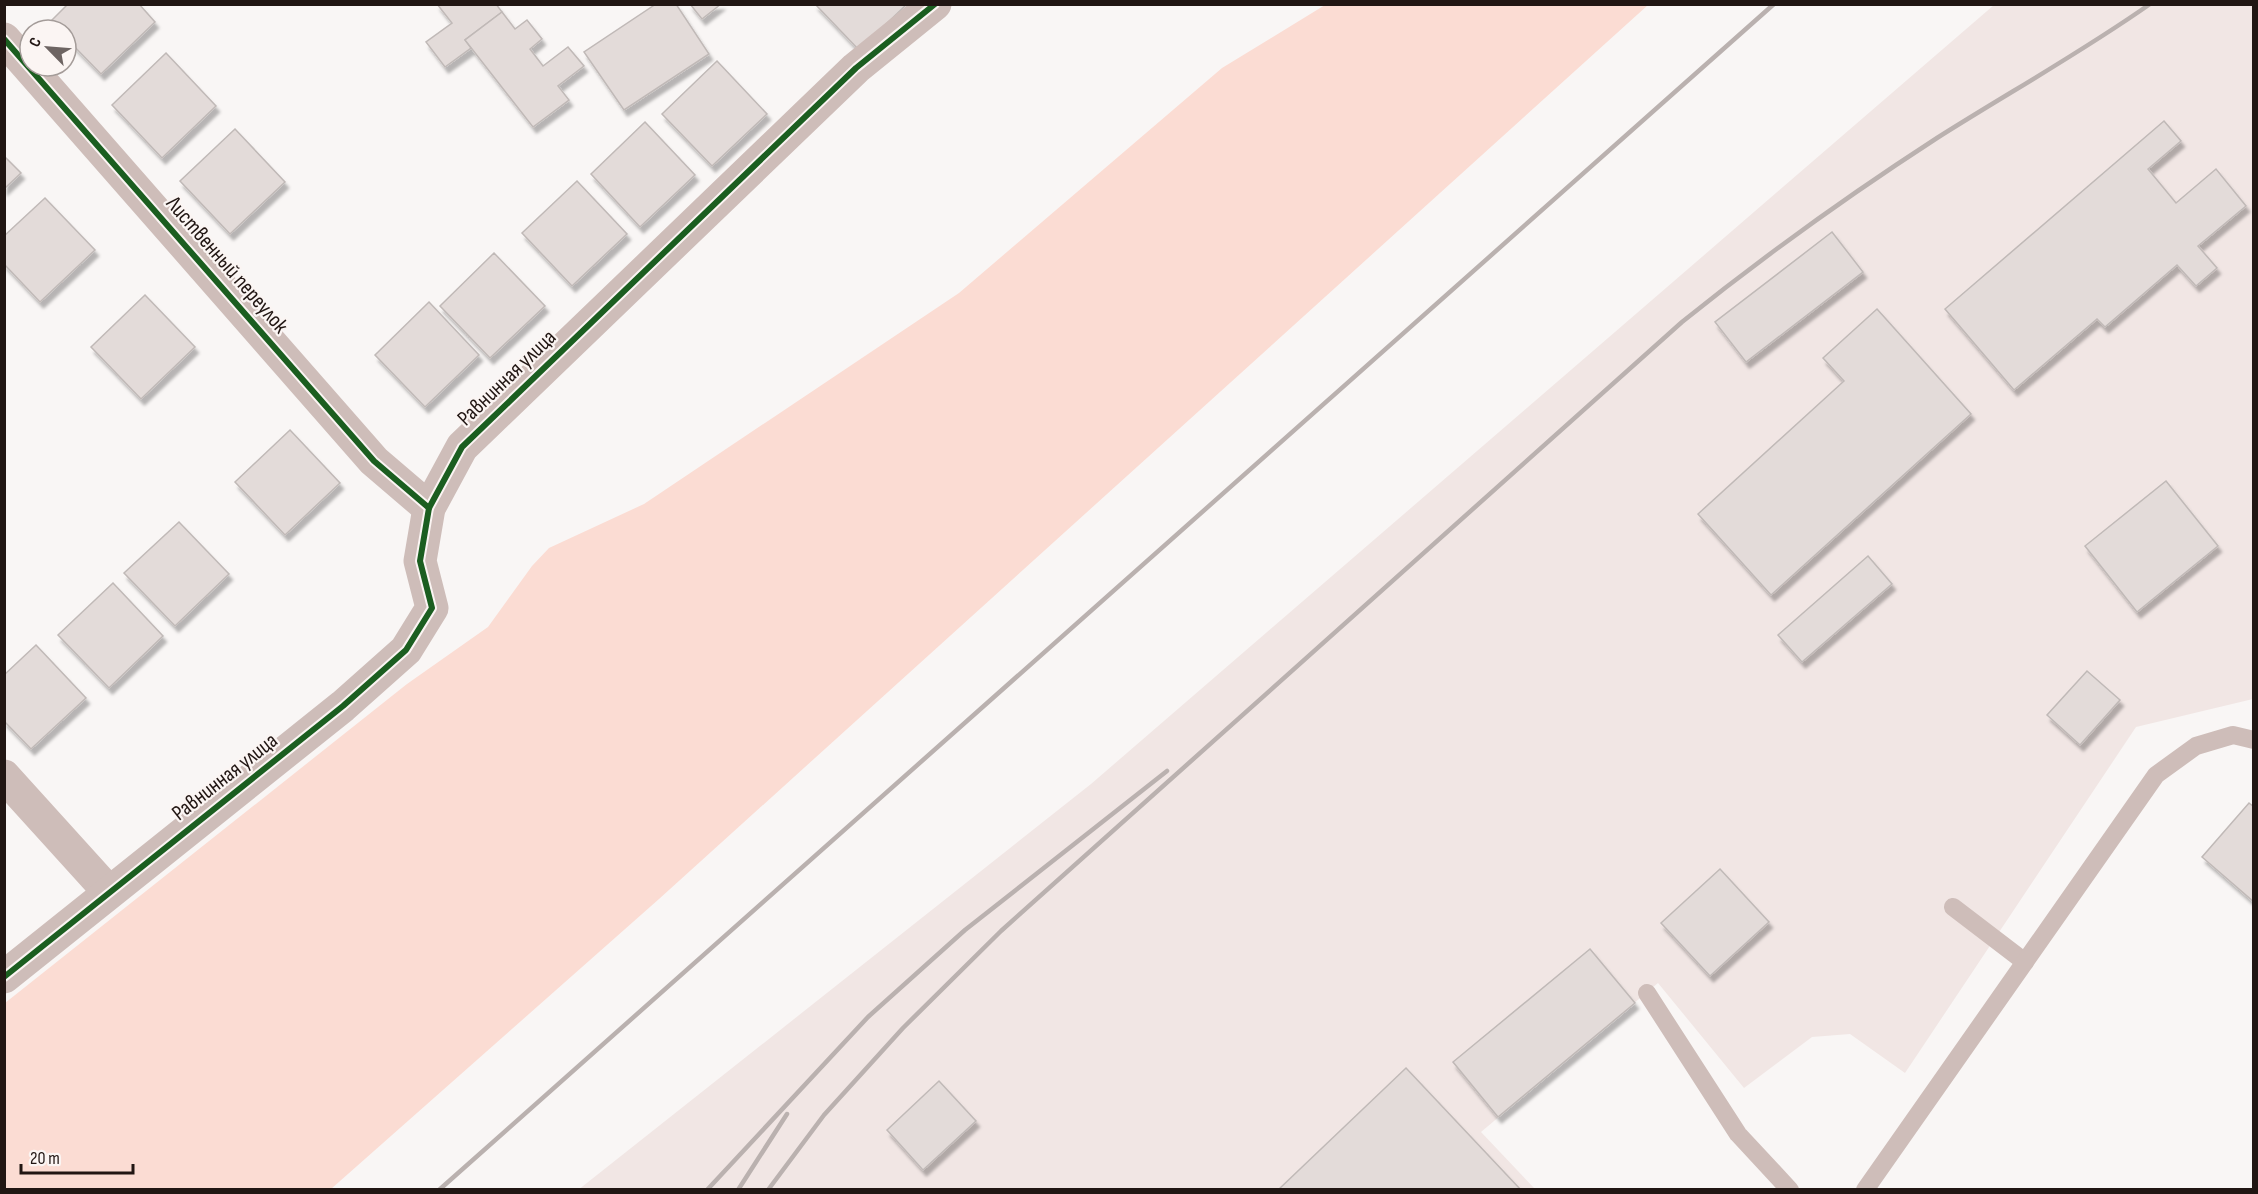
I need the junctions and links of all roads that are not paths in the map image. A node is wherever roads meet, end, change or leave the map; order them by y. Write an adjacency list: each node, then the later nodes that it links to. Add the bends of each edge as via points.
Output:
1 (934, 4): 3 (street, Равнинная улица, via 856,68 462,447)
2 (4, 39): 3 (street, Лиственный переулок, via 374,461)
3 (429, 508): 6 (street, Равнинная улица, via 420,561 432,608 406,650)
4 (2253, 740): 8 (lane, via 2233,735 2196,746 2156,775)
5 (4, 776): 6 (street)
6 (109, 892): 9 (street, Равнинная улица)
7 (1953, 907): 8 (lane)
8 (2025, 962): 12 (lane)
9 (4, 977)
10 (1647, 993): 11 (lane, via 1738,1134)
11 (1790, 1190)
12 (1865, 1190)

